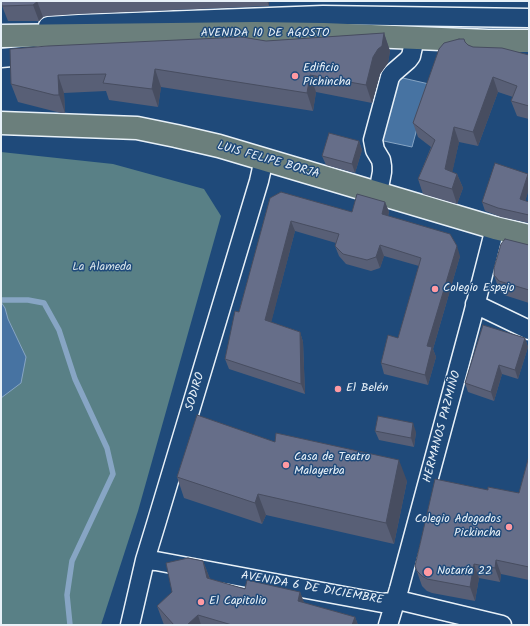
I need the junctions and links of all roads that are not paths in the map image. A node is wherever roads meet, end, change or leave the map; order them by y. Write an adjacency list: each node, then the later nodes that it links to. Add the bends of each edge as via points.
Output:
1 (323, 17): 2 (street); 3 (street); 4 (main road, AVENIDA 10 DE AGOSTO, via 247,33); 6 (main road, AVENIDA 10 DE AGOSTO)
2 (529, 18)
3 (1, 27)
4 (1, 36)
5 (529, 41): 6 (main road, AVENIDA 10 DE AGOSTO)
6 (414, 43): 7 (street, via 339,40); 8 (street); 13 (street, via 411,56 390,77 373,140 382,166)
7 (93, 51)
8 (529, 53)
9 (46, 54): 10 (street)
10 (1, 58)
11 (1, 123): 12 (main road, LUIS FELIPE BORJA, via 137,128)
12 (264, 159): 13 (main road, LUIS FELIPE BORJA); 18 (street, SODIRO)
13 (378, 193): 14 (main road, LUIS FELIPE BORJA)
14 (495, 228): 15 (main road, LUIS FELIPE BORJA); 16 (street, HERMANOS PAZMIÑO)
15 (529, 236)
16 (475, 304): 17 (street); 19 (street, HERMANOS PAZMIÑO)
17 (529, 330)
18 (144, 560): 19 (street, AVENIDA 6 DE DICIEMBRE, via 382,603); 20 (street, SODIRO)
19 (395, 601): 21 (street, HERMANOS PAZMIÑO); 22 (street, AVENIDA 6 DE DICIEMBRE)
20 (130, 625)
21 (388, 625)
22 (502, 625)

